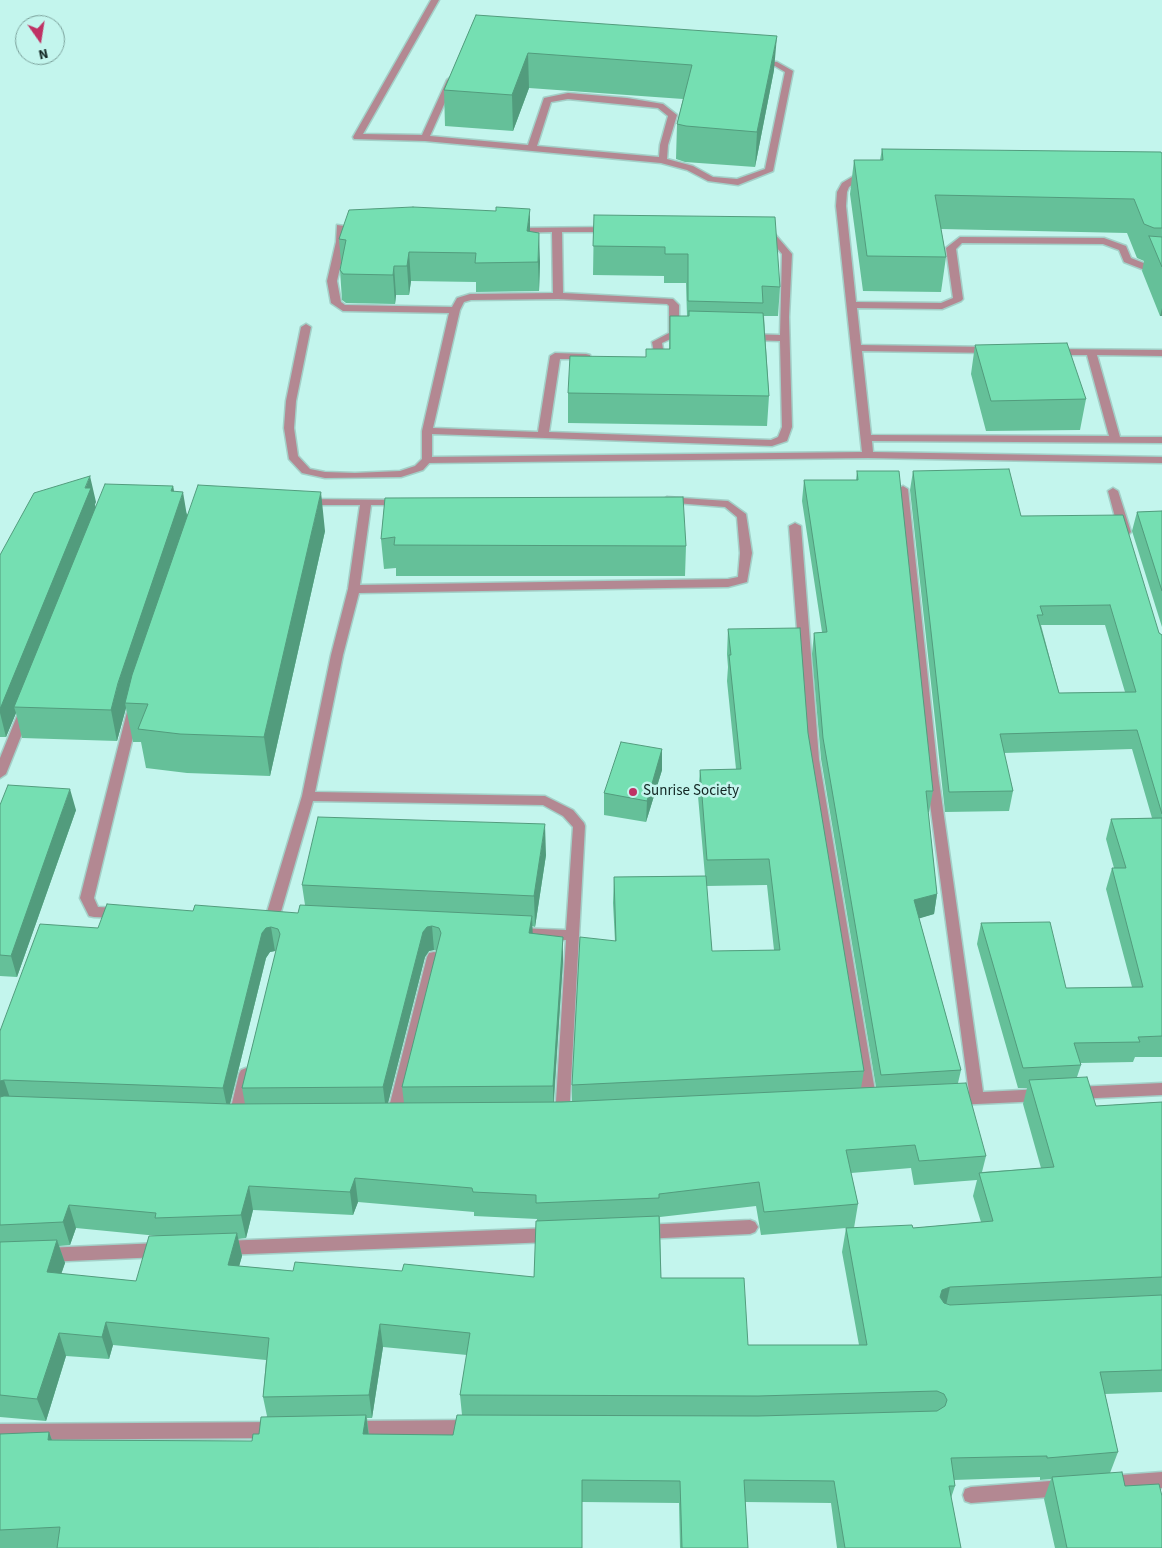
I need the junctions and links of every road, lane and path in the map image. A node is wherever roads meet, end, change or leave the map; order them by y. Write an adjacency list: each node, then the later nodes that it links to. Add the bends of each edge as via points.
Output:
1 (435, 0): 4 (street, via 357,137)
2 (749, 62): 6 (street, via 777,64 789,71 769,171 738,182 711,178)
3 (456, 69): 4 (street)
4 (425, 138): 5 (street)
5 (532, 148): 6 (street); 6 (street, via 548,100 568,96 627,101 660,106 673,115)
6 (663, 160)
7 (874, 178): 15 (street, via 855,179 845,185 842,192)
8 (557, 229): 9 (street); 11 (street); 14 (street)
9 (624, 229)
10 (755, 229): 19 (street, via 771,235 787,254)
11 (508, 230)
12 (374, 231): 16 (street, via 340,227 341,242 332,281 336,303 343,308)
13 (1162, 267): 15 (street, via 1145,267 1127,260 1123,248 1104,241 960,240 951,248 958,299 942,306)
14 (558, 296): 16 (street, via 470,297 460,300); 26 (street, via 670,301 674,305 678,335 657,342 660,361)
15 (852, 305): 20 (street)
16 (455, 310): 27 (street)
17 (306, 327): 33 (street, via 291,401 289,428 293,457 306,471 355,476 401,474 419,468)
18 (739, 337): 19 (street)
19 (785, 338): 28 (street, via 787,427 783,439 772,443)
20 (856, 348): 21 (street); 29 (street)
21 (1003, 351)
22 (1042, 351): 23 (street)
23 (1091, 352): 24 (street); 30 (street)
24 (1162, 353)
25 (597, 358): 28 (street, via 555,356)
26 (642, 360)
27 (427, 431): 28 (street); 33 (street)
28 (543, 436)
29 (866, 438): 30 (street); 32 (street)
30 (1114, 438): 31 (street)
31 (1162, 440)
32 (868, 455): 33 (street); 34 (street)
33 (427, 460)
34 (1162, 460)
35 (903, 489): 55 (street, via 932,774)
36 (1113, 491): 42 (street)
37 (654, 500): 43 (street, via 728,504 742,516 746,553 743,579 728,584)
38 (298, 502): 39 (street)
39 (366, 502): 40 (street); 43 (street)
40 (416, 502)
41 (795, 526): 57 (street, via 813,759)
42 (1128, 538)
43 (354, 589): 47 (street)
44 (138, 696): 48 (street, via 87,898 94,912)
45 (29, 702): 46 (street)
46 (0, 774)
47 (308, 796): 49 (street, via 276,922); 51 (street, via 545,801 568,812 579,826)
48 (132, 914)
49 (256, 920)
50 (504, 932): 51 (street)
51 (572, 936): 58 (street)
52 (434, 958): 59 (street)
53 (249, 1063): 60 (street, via 230,1120)
54 (1162, 1089): 55 (street)
55 (977, 1098): 56 (street)
56 (938, 1100)
57 (870, 1104)
58 (562, 1118)
59 (393, 1119)
60 (254, 1120)
61 (750, 1227): 62 (street)
62 (632, 1232)
63 (562, 1235): 64 (street)
64 (207, 1248)
65 (178, 1250): 66 (street)
66 (30, 1255)
67 (482, 1428): 68 (street)
68 (336, 1429)
69 (287, 1430): 70 (street)
70 (0, 1432)
71 (1162, 1480): 72 (street)
72 (1095, 1485)
73 (1076, 1487): 74 (street)
74 (971, 1495)

